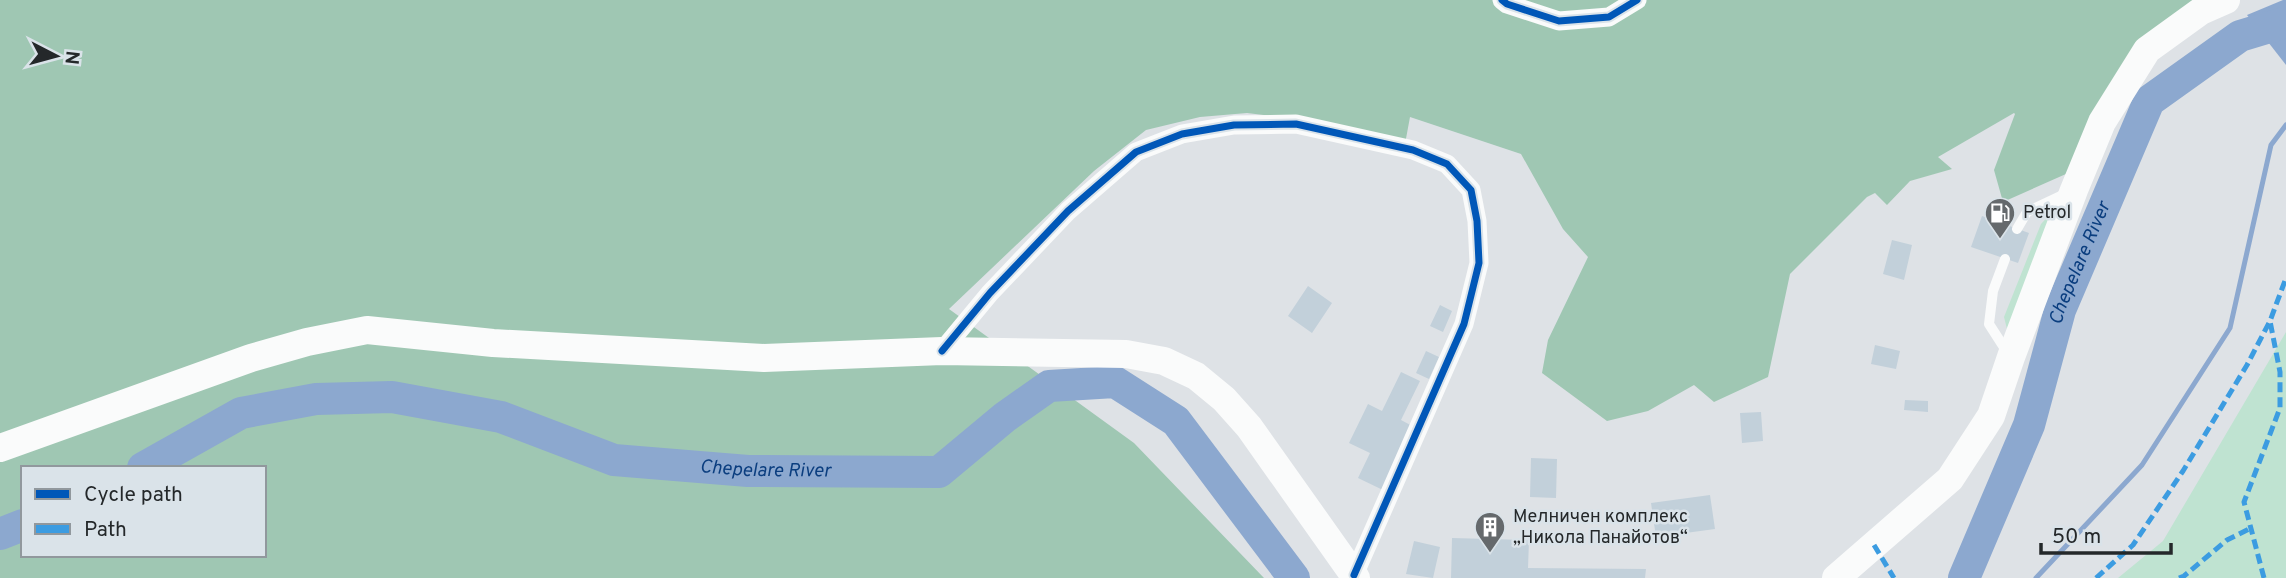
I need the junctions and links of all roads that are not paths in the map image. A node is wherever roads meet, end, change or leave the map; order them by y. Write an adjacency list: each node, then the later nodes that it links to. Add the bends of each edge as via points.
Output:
1 (1502, 0): 2 (street, via 1559,21 1609,17)
2 (1637, 0)
3 (2226, 0): 4 (main road, via 2201,11 2147,50 2102,122)
4 (2074, 190): 5 (lane, via 2027,212); 8 (main road)
5 (2017, 229)
6 (2005, 259): 8 (lane, via 1993,291 1989,324)
7 (942, 351): 9 (main road, via 764,358 493,343 367,330 251,358); 10 (main road, via 1126,354 1164,361 1196,376 1249,427); 10 (street, via 1068,211 1136,152 1182,134 1234,125 1296,124 1413,150 1447,164 1471,190 1479,263 1464,324)
8 (2011, 357): 11 (main road, via 1991,416 1950,479)
9 (0, 448)
10 (1355, 577)
11 (1836, 578)

